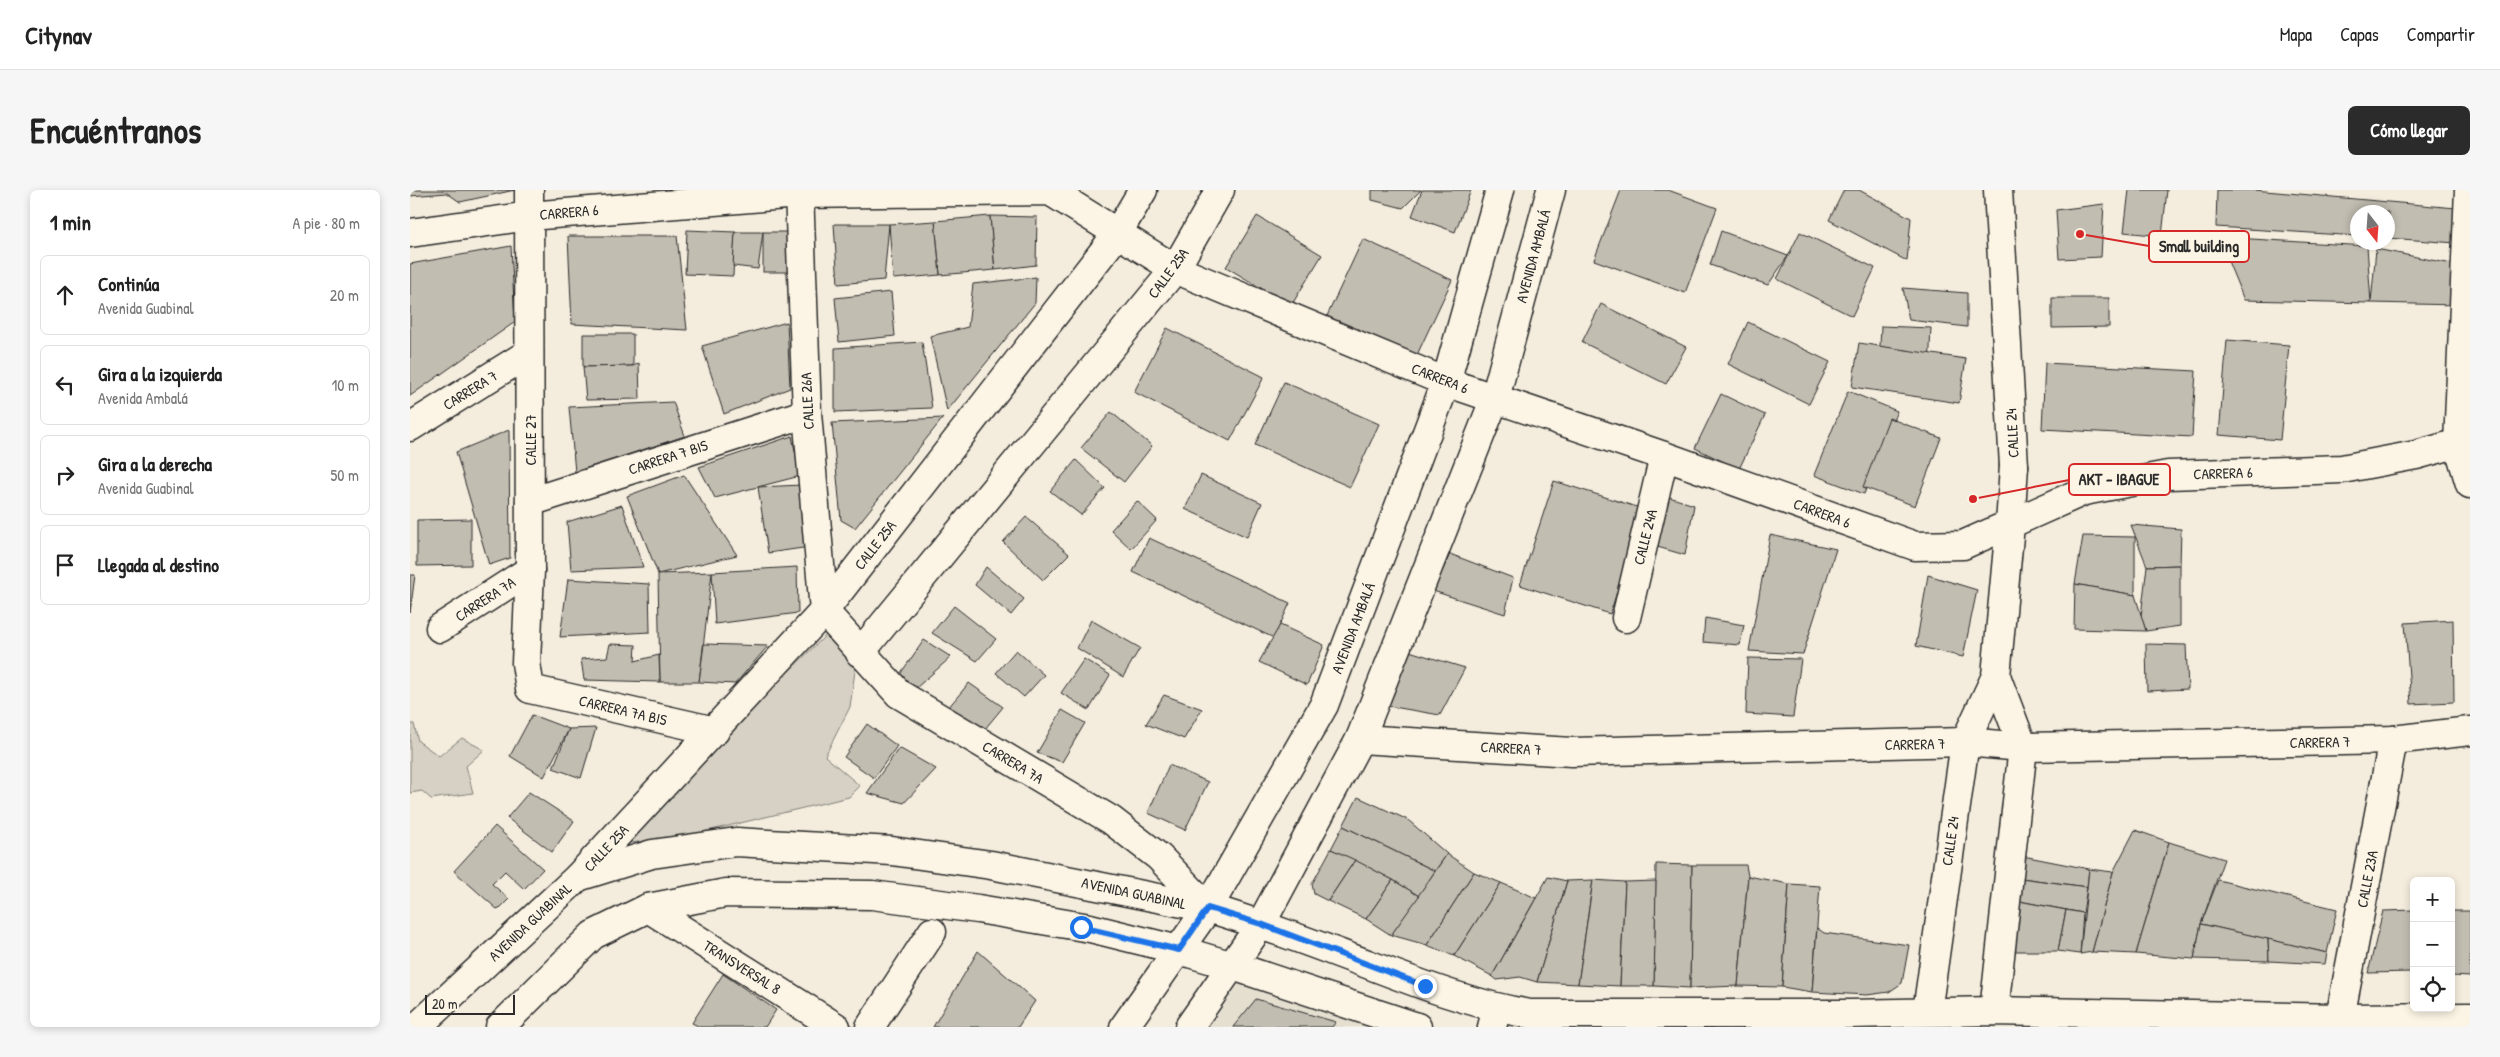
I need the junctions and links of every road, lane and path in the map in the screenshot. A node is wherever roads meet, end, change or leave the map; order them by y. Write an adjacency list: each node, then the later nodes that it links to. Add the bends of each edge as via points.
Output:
1 (1143, 190): 11 (street, CALLE 25A)
2 (1220, 190): 12 (street, CALLE 25A)
3 (1500, 190): 14 (street, AVENIDA AMBALÁ)
4 (1551, 190): 15 (street, AVENIDA AMBALÁ)
5 (1998, 190): 22 (street, CALLE 24, via 2014,466)
6 (2469, 190): 18 (street)
7 (1050, 191): 8 (street, CARRERA 6); 11 (street, CARRERA 6)
8 (799, 192): 9 (street, CARRERA 6); 16 (street, CALLE 26A)
9 (529, 203): 10 (street, CARRERA 6); 13 (street, CALLE 27)
10 (410, 233)
11 (1116, 234): 12 (street, CARRERA 6); 24 (street, CALLE 25A)
12 (1174, 269): 14 (street, CARRERA 6); 27 (street, CALLE 25A)
13 (529, 353): 17 (street, CARRERA 7); 21 (street, CALLE 27)
14 (1446, 382): 15 (street, CARRERA 6); 38 (street, AVENIDA AMBALÁ, via 1324,705)
15 (1495, 398): 19 (street, CARRERA 6); 32 (street, AVENIDA AMBALÁ)
16 (807, 413): 21 (street, CARRERA 7 BIS); 24 (street, CALLE 26A)
17 (410, 427)
18 (2464, 442): 20 (street); 22 (street, CARRERA 6, via 2342,469 2168,475 2084,491)
19 (1664, 456): 22 (street, CARRERA 6, via 1915,546 1963,545); 25 (street, CALLE 24A)
20 (2470, 484)
21 (530, 502): 23 (street, CALLE 27)
22 (2010, 525): 28 (street, CALLE 24)
23 (530, 570): 26 (street, CARRERA 7A); 29 (street, CALLE 27, via 526,663)
24 (824, 611): 27 (street, CARRERA 7A); 30 (street, CALLE 25A)
25 (1626, 618)
26 (440, 628)
27 (860, 653): 38 (street, CARRERA 7A, via 898,694 1111,820 1158,857)
28 (1996, 676): 34 (street, CALLE 24); 35 (street, CALLE 24)
29 (530, 689): 30 (street, CARRERA 7A BIS)
30 (716, 730): 36 (street, CALLE 25A)
31 (2470, 731): 33 (street, CARRERA 7)
32 (1360, 739): 34 (street, CARRERA 7, via 1572,752); 39 (street, AVENIDA AMBALÁ)
33 (2393, 740): 35 (street, CARRERA 7); 47 (street, CALLE 23A)
34 (1965, 742): 35 (street, CARRERA 7); 43 (street, CALLE 24)
35 (2023, 747): 44 (street, CALLE 24)
36 (578, 877): 38 (street, AVENIDA GUABINAL, via 652,854 736,842 892,852 991,865); 48 (street, AVENIDA GUABINAL)
37 (648, 908): 41 (street, via 726,893 872,895 1090,928); 49 (street, via 593,935); 50 (street, TRANSVERSAL 8)
38 (1208, 908): 39 (street, AVENIDA GUABINAL); 41 (street, AVENIDA AMBALÁ)
39 (1261, 924): 42 (street, AVENIDA AMBALÁ); 46 (street, AVENIDA GUABINAL, via 1425,986)
40 (932, 932): 51 (street)
41 (1179, 950): 42 (street); 52 (street, AVENIDA AMBALÁ)
42 (1233, 966): 53 (street, AVENIDA AMBALÁ); 54 (street)
43 (1927, 1012): 44 (street, AVENIDA GUABINAL); 46 (street, AVENIDA GUABINAL, via 1530,1014)
44 (1994, 1012): 47 (street, AVENIDA GUABINAL)
45 (2470, 1017): 47 (street, AVENIDA GUABINAL)
46 (1495, 1018)
47 (2340, 1018)
48 (417, 1027)
49 (500, 1027)
50 (836, 1027)
51 (870, 1027)
52 (1124, 1027)
53 (1189, 1027)
54 (1417, 1027)

